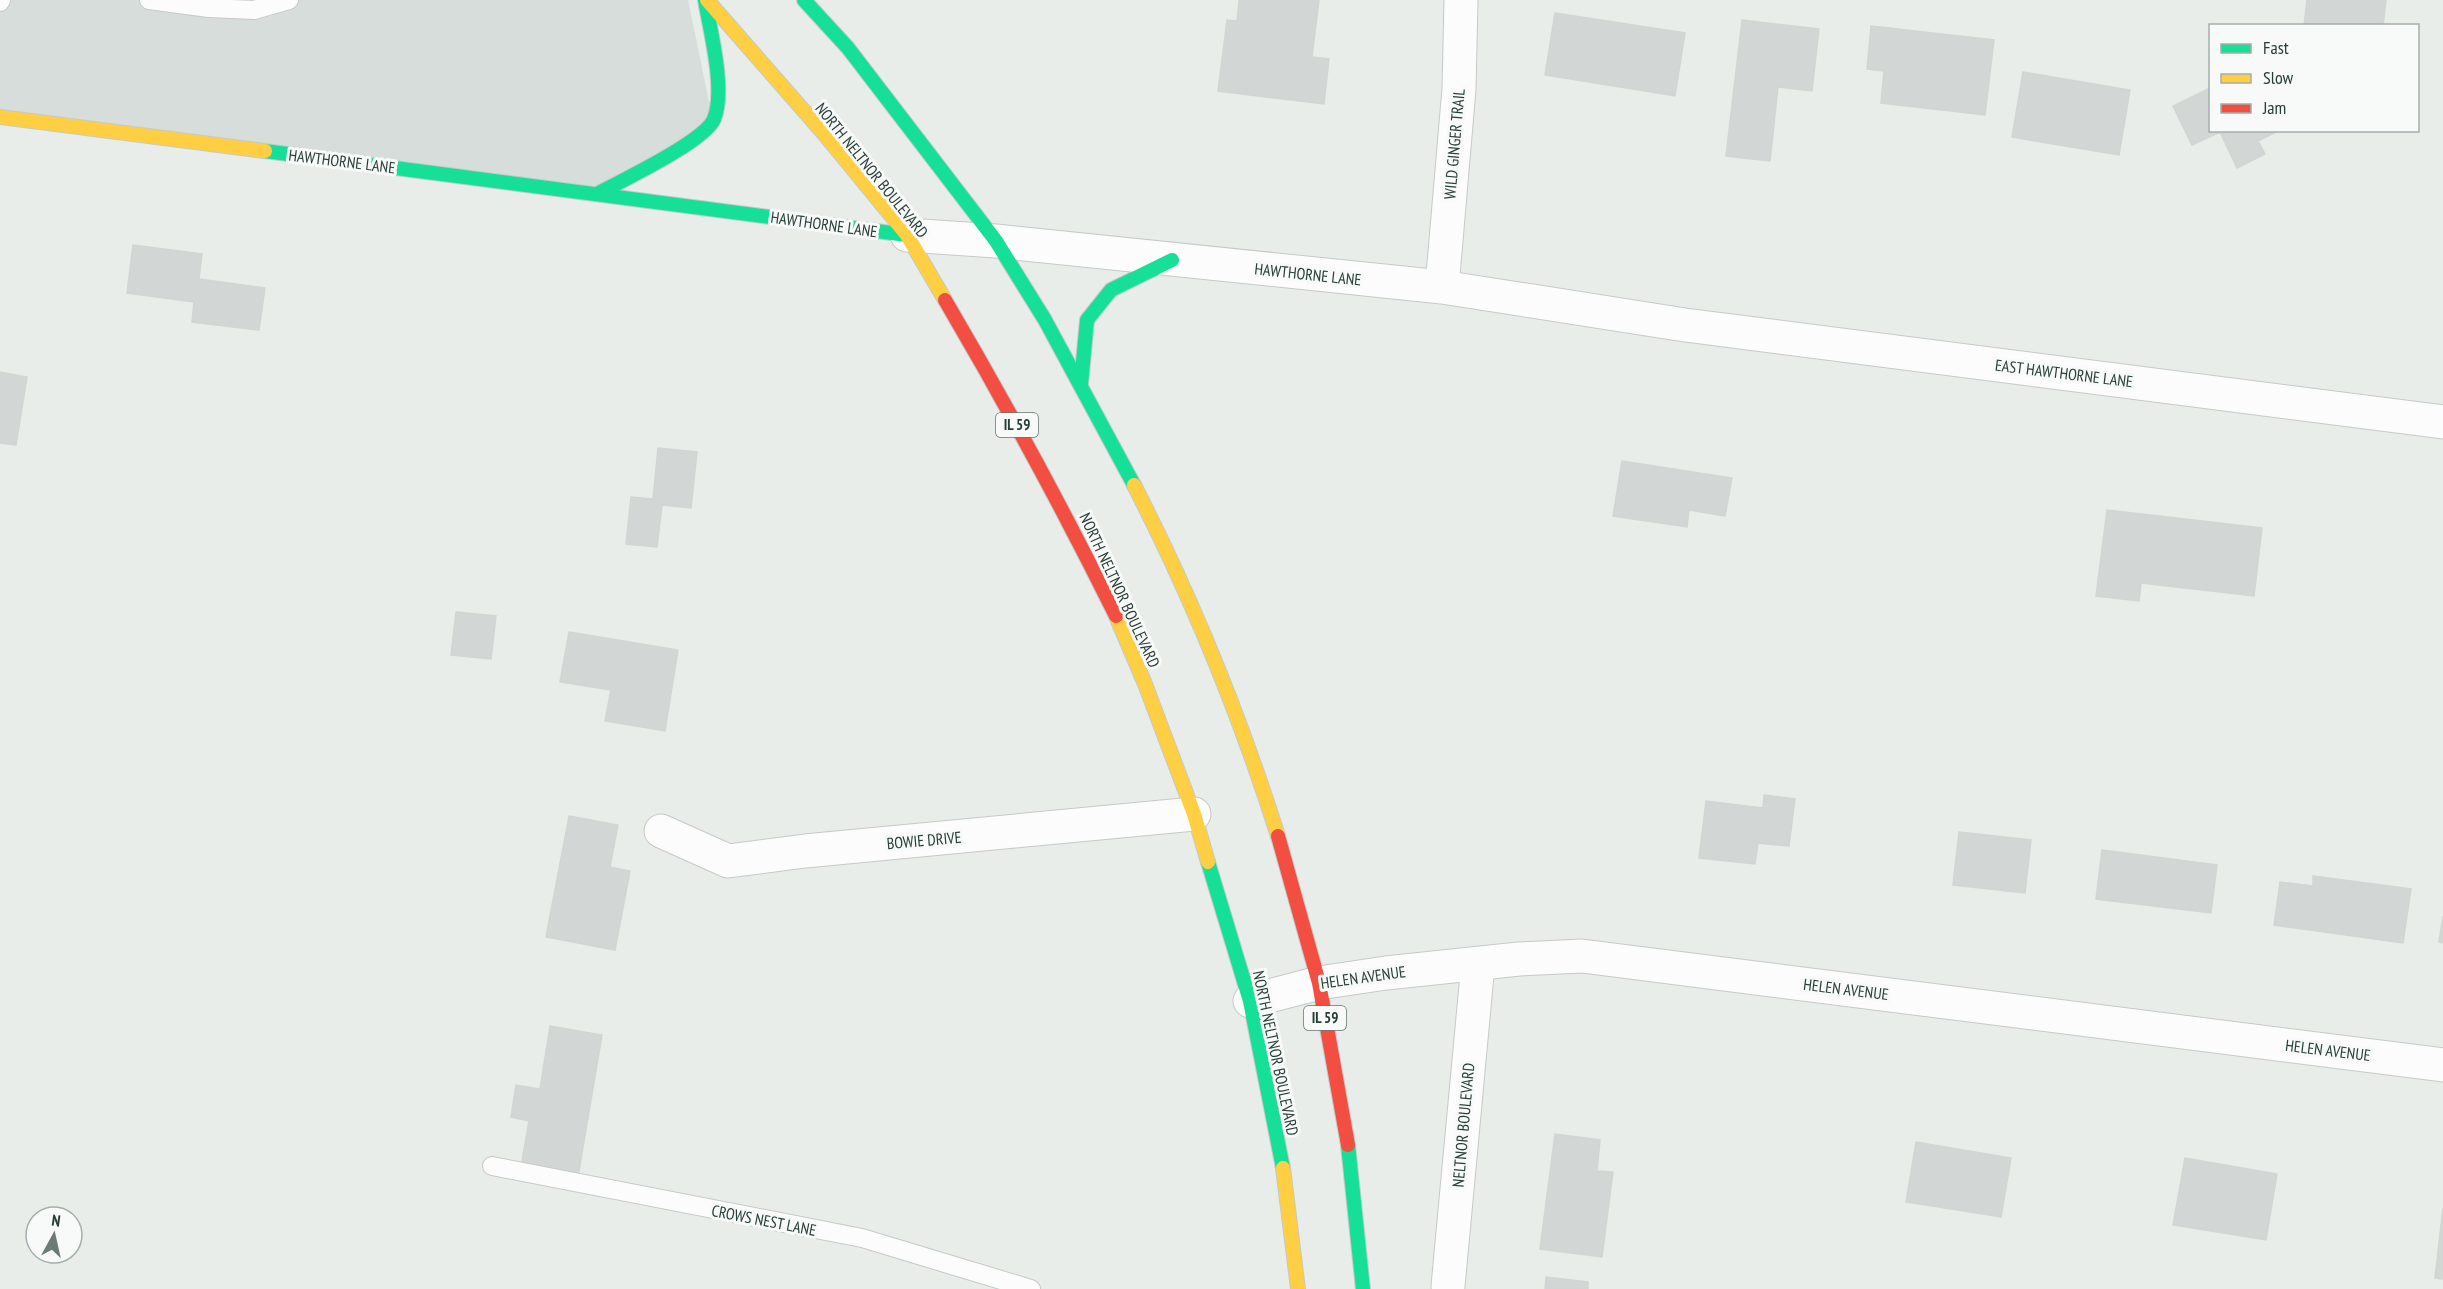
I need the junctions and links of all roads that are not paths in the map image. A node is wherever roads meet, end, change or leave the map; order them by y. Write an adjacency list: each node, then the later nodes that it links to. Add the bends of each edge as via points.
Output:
1 (149, 0): 2 (lane, via 254,10)
2 (289, 0)
3 (706, 0): 7 (main road, via 717,86 713,121 696,138); 8 (main road, NORTH NELTNOR BOULEVARD / IL 59)
4 (804, 0): 9 (main road, IL 59, via 848,48)
5 (1461, 0): 11 (street, WILD GINGER TRAIL, via 1459,89)
6 (0, 117): 7 (main road, HAWTHORNE LANE)
7 (599, 193): 8 (main road, HAWTHORNE LANE)
8 (907, 235): 9 (street, HAWTHORNE LANE); 15 (main road, NORTH NELTNOR BOULEVARD / IL 59, via 1068,519 1118,620)
9 (996, 241): 10 (street, HAWTHORNE LANE); 13 (main road, IL 59)
10 (1172, 260): 11 (street, HAWTHORNE LANE); 13 (main road, via 1110,290 1087,320)
11 (1443, 287): 12 (street, HAWTHORNE LANE)
12 (1685, 325): 14 (street, EAST HAWTHORNE LANE)
13 (1081, 384): 18 (main road, IL 59, via 1165,548 1252,754)
14 (2443, 422)
15 (1194, 814): 16 (street, BOWIE DRIVE, via 728,861); 19 (main road, NORTH NELTNOR BOULEVARD / IL 59)
16 (661, 831)
17 (1478, 964): 18 (street, HELEN AVENUE); 20 (street, HELEN AVENUE, via 1582,956); 22 (street, NELTNOR BOULEVARD)
18 (1319, 982): 19 (street, HELEN AVENUE); 25 (main road, IL 59, via 1349,1152)
19 (1251, 1001): 24 (main road, NORTH NELTNOR BOULEVARD / IL 59, via 1274,1110)
20 (2443, 1065)
21 (492, 1166): 23 (lane, CROWS NEST LANE, via 862,1238)
22 (1448, 1286)
23 (1031, 1289)
24 (1299, 1289)
25 (1363, 1289)

